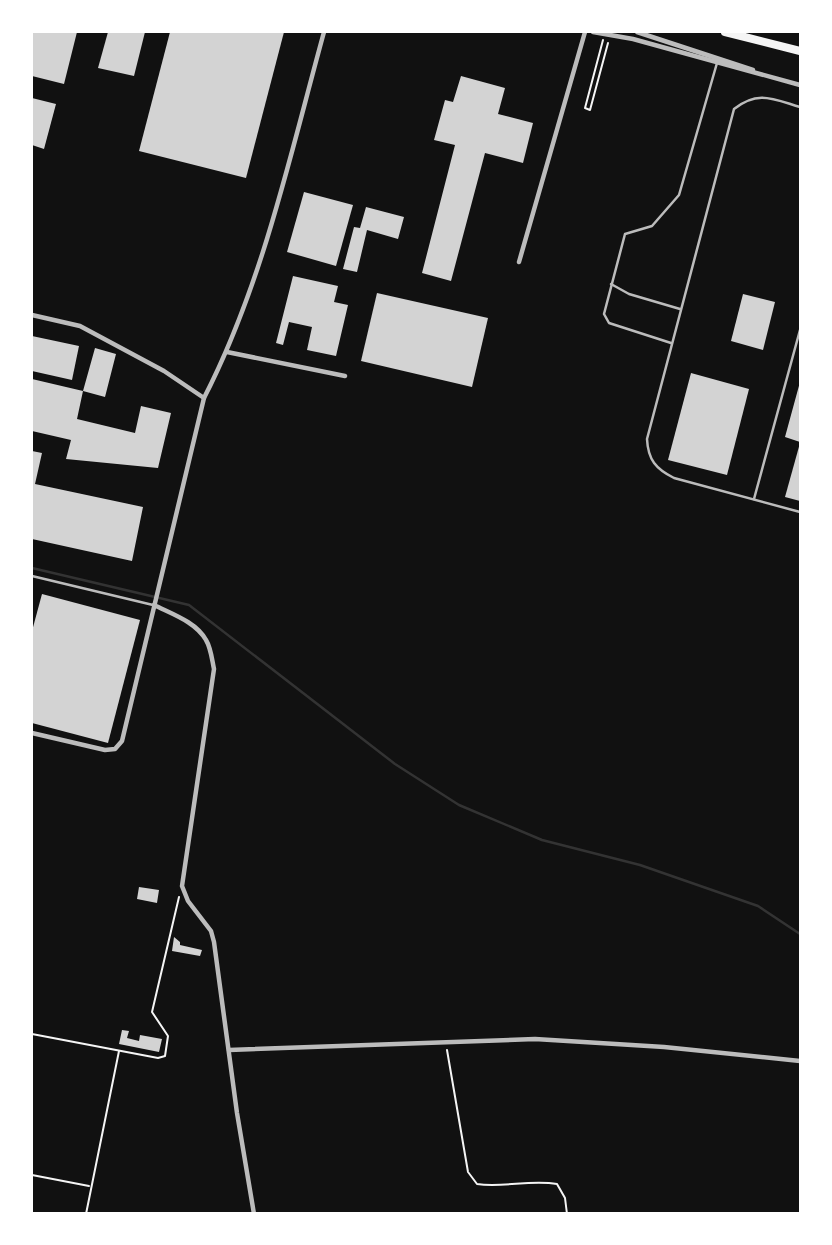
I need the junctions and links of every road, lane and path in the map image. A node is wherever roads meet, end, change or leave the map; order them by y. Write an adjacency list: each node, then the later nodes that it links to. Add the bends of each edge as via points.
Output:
1 (324, 32): 19 (street, via 258,272)
2 (585, 32): 13 (street)
3 (593, 32): 9 (street)
4 (636, 32): 10 (street)
5 (725, 32): 8 (highway)
6 (603, 42): 7 (path, via 585,108 590,110)
7 (607, 44)
8 (800, 51)
9 (717, 63): 10 (street); 14 (lane, via 679,195 652,226 625,234)
10 (763, 75): 11 (street)
11 (800, 85)
12 (800, 107): 15 (lane, via 768,98 747,99 734,109)
13 (519, 262)
14 (611, 284): 15 (lane); 18 (lane, via 604,314 609,323)
15 (681, 309): 18 (lane)
16 (32, 315): 21 (street, via 80,327 164,371)
17 (800, 330): 22 (lane)
18 (671, 343): 22 (lane, via 646,439 648,454 658,470 674,478)
19 (227, 352): 20 (street); 21 (street)
20 (345, 376)
21 (204, 398): 25 (street)
22 (754, 499): 23 (lane)
23 (800, 512)
24 (32, 576): 25 (lane)
25 (153, 605): 26 (street, via 122,741 115,749); 27 (street, via 198,630 207,642 214,669)
26 (32, 733)
27 (182, 886): 30 (street, via 211,931); 31 (path, via 152,1012 167,1037 165,1056)
28 (32, 1034): 31 (path)
29 (446, 1042): 30 (street); 32 (street, via 535,1039); 37 (path, via 468,1172 477,1184 491,1186 557,1184)
30 (229, 1050): 36 (street)
31 (119, 1051): 34 (path)
32 (800, 1061)
33 (32, 1175): 34 (path)
34 (91, 1186): 35 (path)
35 (86, 1213)
36 (254, 1213)
37 (567, 1213)

